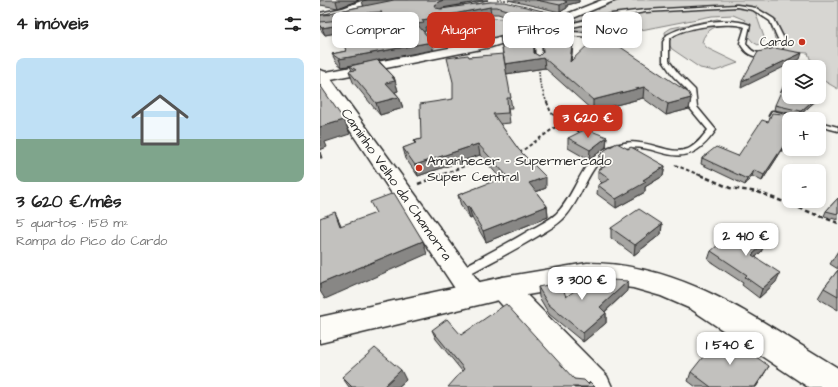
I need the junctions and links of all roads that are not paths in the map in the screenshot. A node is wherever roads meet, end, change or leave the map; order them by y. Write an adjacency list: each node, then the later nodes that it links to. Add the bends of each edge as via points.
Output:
1 (372, 0): 5 (street)
2 (611, 0): 3 (street)
3 (574, 15)
4 (332, 16): 5 (lane)
5 (320, 18)
6 (574, 23): 15 (lane, via 645,11 737,6 754,9 772,20 782,41 780,48 769,53 752,55 746,52 743,43 748,26 736,22 682,30 669,36 665,41 665,58 680,81 691,90 693,107 712,130 705,142 694,151 678,154 643,145 608,150 600,155 576,196 560,216 519,242)
7 (503, 40): 10 (street)
8 (538, 48): 9 (lane)
9 (538, 62)
10 (321, 75): 15 (street, Caminho Velho da Chamorra)
11 (782, 114): 12 (lane, via 775,113)
12 (773, 116)
13 (826, 126): 14 (lane)
14 (838, 129)
15 (466, 284): 16 (main road); 17 (main road)
16 (503, 288): 18 (main road, via 587,274 609,274 668,287 701,301); 19 (street)
17 (321, 330)
18 (838, 386)
19 (596, 387)

